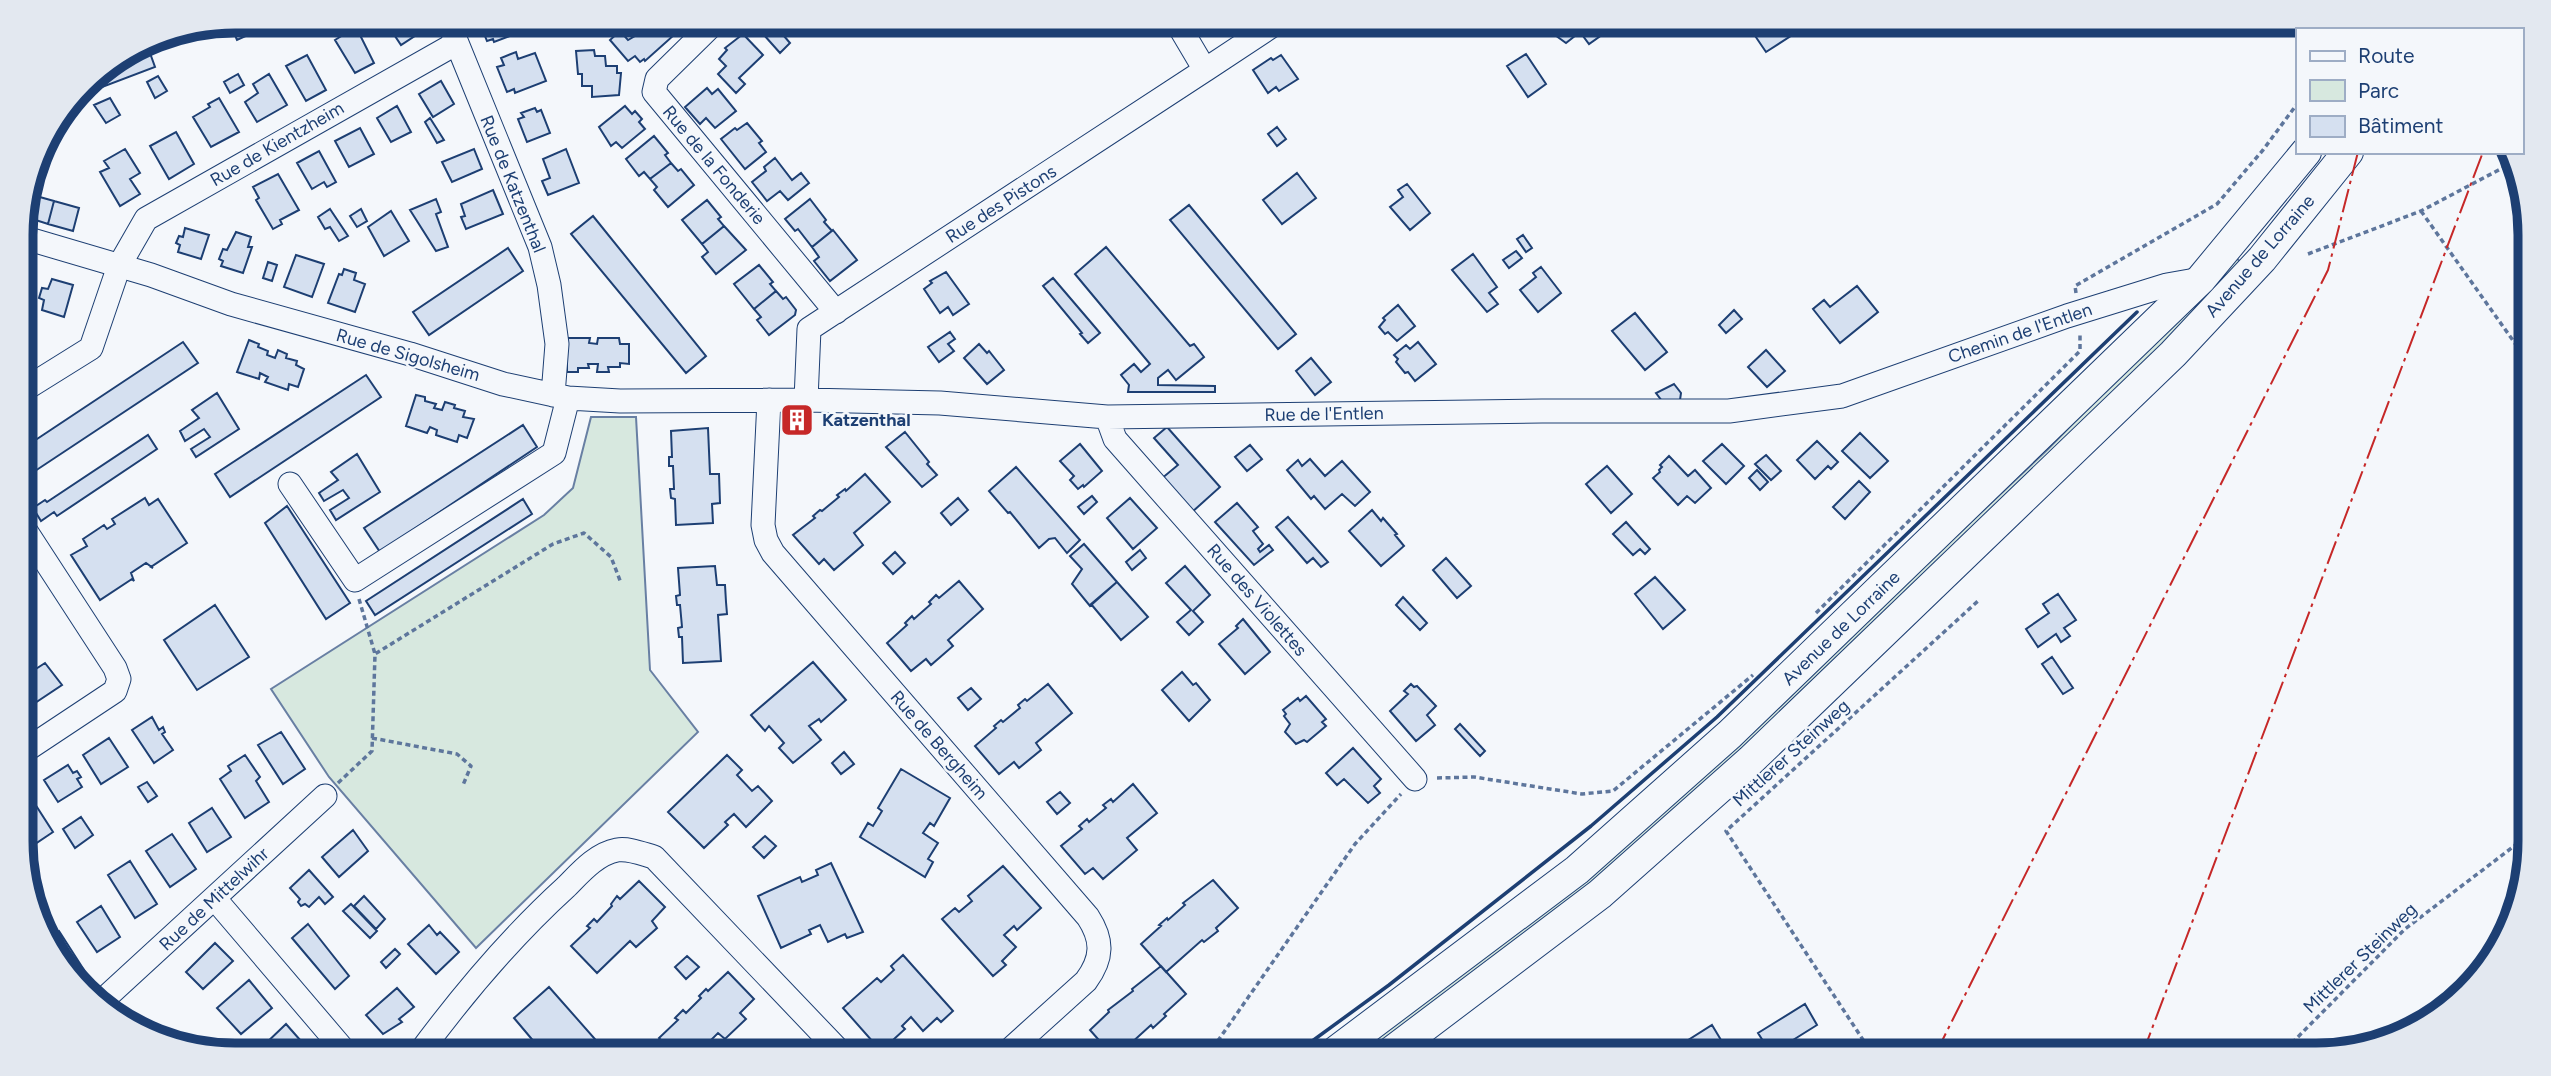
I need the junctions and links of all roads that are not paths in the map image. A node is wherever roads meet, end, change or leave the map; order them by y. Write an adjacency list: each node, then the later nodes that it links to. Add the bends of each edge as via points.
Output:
1 (452, 34): 5 (street, Rue de Katzenthal)
2 (703, 34): 12 (street, Rue de la Fonderie, via 657,79 654,92)
3 (1184, 34): 6 (street)
4 (1260, 34): 6 (street, Rue des Pistons)
5 (455, 44): 10 (street, Rue de Kientzheim, via 146,219); 14 (street, Rue de Katzenthal, via 540,247 557,344)
6 (1205, 69): 12 (street, Rue des Pistons)
7 (2304, 154): 11 (main road, Avenue de Lorraine)
8 (2345, 154): 27 (main road, Avenue de Lorraine, via 2262,259 2173,354 1751,760 1600,894)
9 (34, 241): 10 (street, Rue de Sigolsheim)
10 (119, 266): 13 (street, Rue de Kientzheim, via 91,348); 14 (street, Rue de Sigolsheim, via 231,304 503,384)
11 (2202, 279): 15 (street, Chemin de l'Entlen, via 2167,285 2079,313); 26 (main road, Avenue de Lorraine, via 1719,743 1577,870)
12 (836, 312): 17 (street, Rue des Pistons, via 809,329)
13 (34, 384)
14 (560, 396): 16 (street, Rue de Sigolsheim, via 620,401); 19 (street, Rue de Katzenthal, via 554,453 355,580)
15 (1842, 396): 18 (street, Rue de l'Entlen, via 1729,411)
16 (769, 400): 17 (street, Rue de Sigolsheim); 31 (street, Rue de Bergheim, via 763,525 773,553 1097,931 1100,948 1086,981)
17 (806, 400): 18 (street, Rue de l'Entlen, via 940,403)
18 (1107, 417): 22 (street, Rue des Violettes, via 1115,439)
19 (290, 484)
20 (33, 562): 21 (street, via 119,679 115,691)
21 (33, 745)
22 (1415, 779)
23 (325, 796): 24 (street, Rue de Mittelwihr)
24 (215, 899): 25 (street, Rue de Mittelwihr); 28 (street)
25 (107, 997)
26 (1348, 1042)
27 (1404, 1042)
28 (338, 1043)
29 (427, 1043): 30 (street, via 523,925 595,860 618,850 654,857)
30 (831, 1043)
31 (1018, 1043)

